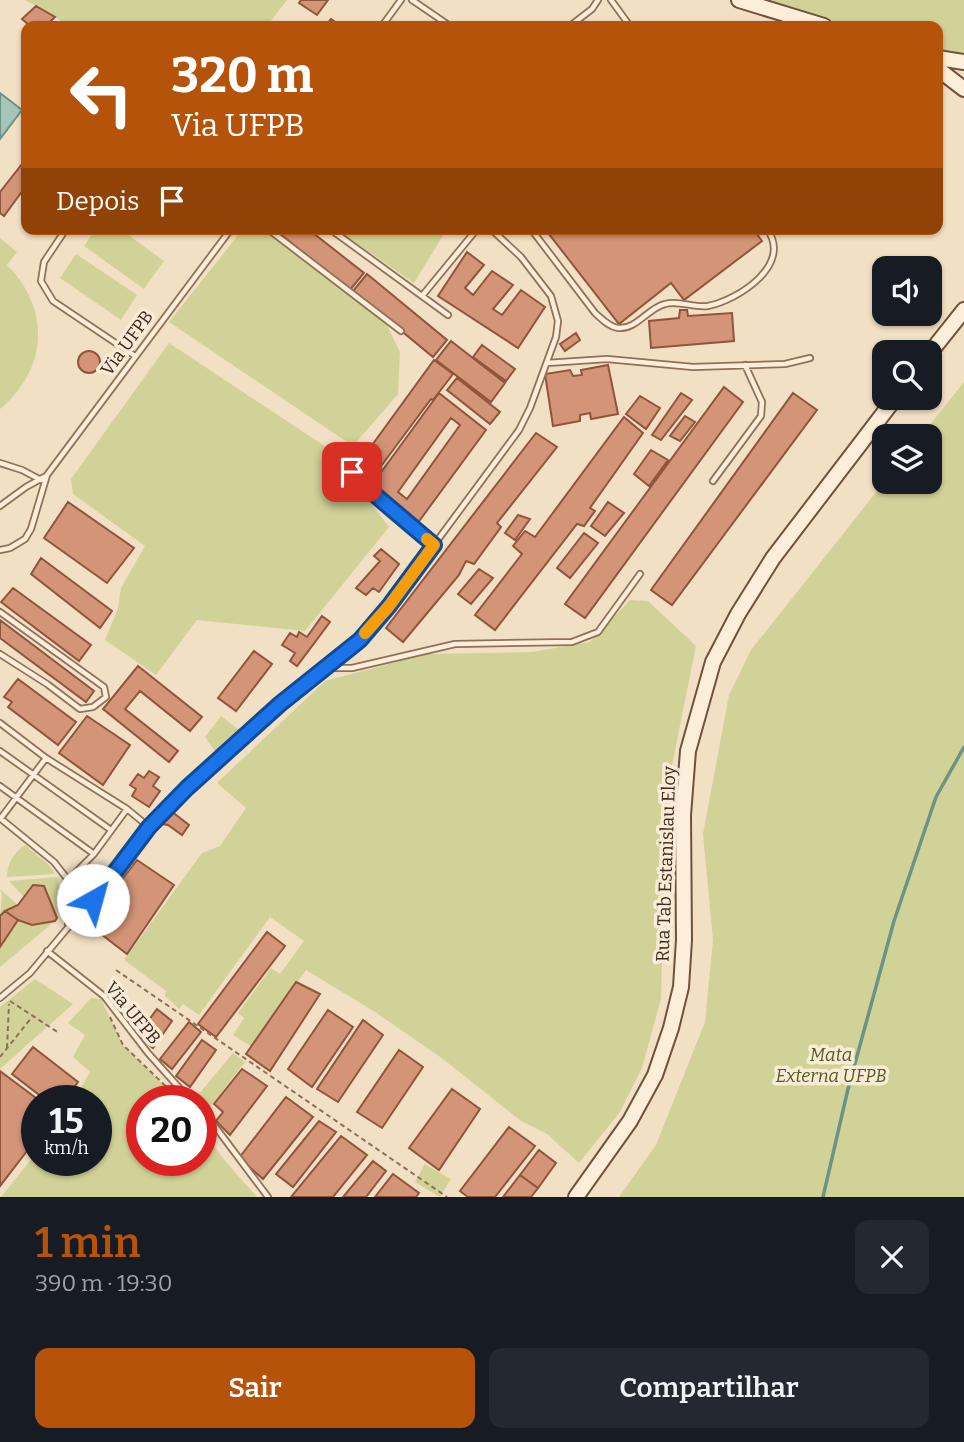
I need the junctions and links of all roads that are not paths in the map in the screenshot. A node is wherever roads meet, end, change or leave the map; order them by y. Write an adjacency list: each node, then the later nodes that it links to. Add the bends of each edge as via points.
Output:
1 (401, 0): 8 (lane)
2 (412, 0): 6 (lane)
3 (598, 0): 10 (lane)
4 (611, 0): 7 (lane)
5 (739, 0): 11 (street)
6 (419, 2): 9 (lane)
7 (625, 19)
8 (386, 21)
9 (444, 21)
10 (576, 21)
11 (808, 21)
12 (943, 59): 13 (street)
13 (964, 62)
14 (943, 73): 15 (street)
15 (964, 89)
16 (62, 235): 29 (lane, via 44,262 41,281 53,301)
17 (226, 235): 29 (lane, Via UFPB)
18 (276, 235): 27 (lane)
19 (338, 235): 24 (lane)
20 (472, 235): 24 (lane)
21 (497, 235): 31 (lane, via 551,296 558,321)
22 (536, 235): 23 (lane, via 595,313 618,328 667,303 705,306 737,295 762,276 770,263 774,245)
23 (770, 235)
24 (422, 296): 26 (lane)
25 (964, 310): 28 (street)
26 (448, 315)
27 (401, 331)
28 (940, 340)
29 (135, 356): 36 (lane, Via UFPB)
30 (810, 358): 32 (lane)
31 (547, 363): 32 (lane, via 607,359 693,367); 41 (lane, via 519,430)
32 (745, 365): 38 (lane, via 762,402 761,416)
33 (886, 410): 69 (street, Rua Tab Estanislau Eloy, via 773,558 713,662 688,751 681,986 671,1028 655,1075 630,1121)
34 (0, 463): 37 (lane)
35 (352, 472): 41 (lane)
36 (47, 475): 37 (lane, Via UFPB); 39 (lane, Via UFPB)
37 (39, 479): 39 (lane); 40 (lane, Via UFPB)
38 (713, 481)
39 (45, 483): 42 (lane, Via UFPB, via 25,539)
40 (0, 506)
41 (434, 545): 46 (lane, via 360,640)
42 (0, 550)
43 (639, 574): 46 (lane, via 598,632 572,642 455,644 352,668)
44 (0, 612): 45 (lane, via 104,687 106,697 93,707 80,709)
45 (0, 654)
46 (321, 668): 55 (lane)
47 (0, 723): 49 (lane)
48 (0, 751): 50 (lane)
49 (46, 758): 50 (lane); 53 (lane)
50 (33, 775): 52 (lane); 56 (lane)
51 (0, 786): 52 (lane)
52 (17, 797): 54 (lane); 57 (lane)
53 (127, 809): 55 (lane); 56 (lane)
54 (1, 818): 58 (lane)
55 (149, 827): 60 (lane)
56 (111, 830): 57 (lane)
57 (94, 854): 58 (lane)
58 (69, 879): 59 (lane)
59 (76, 890): 60 (lane, via 86,887); 61 (lane)
60 (93, 894): 62 (lane)
61 (76, 903): 62 (lane); 63 (lane)
62 (86, 906): 63 (lane)
63 (66, 928): 64 (lane)
64 (47, 951): 65 (lane); 66 (lane, Via UFPB, via 104,996)
65 (0, 999)
66 (177, 1085)
67 (217, 1129): 68 (lane)
68 (268, 1197)
69 (576, 1197)

